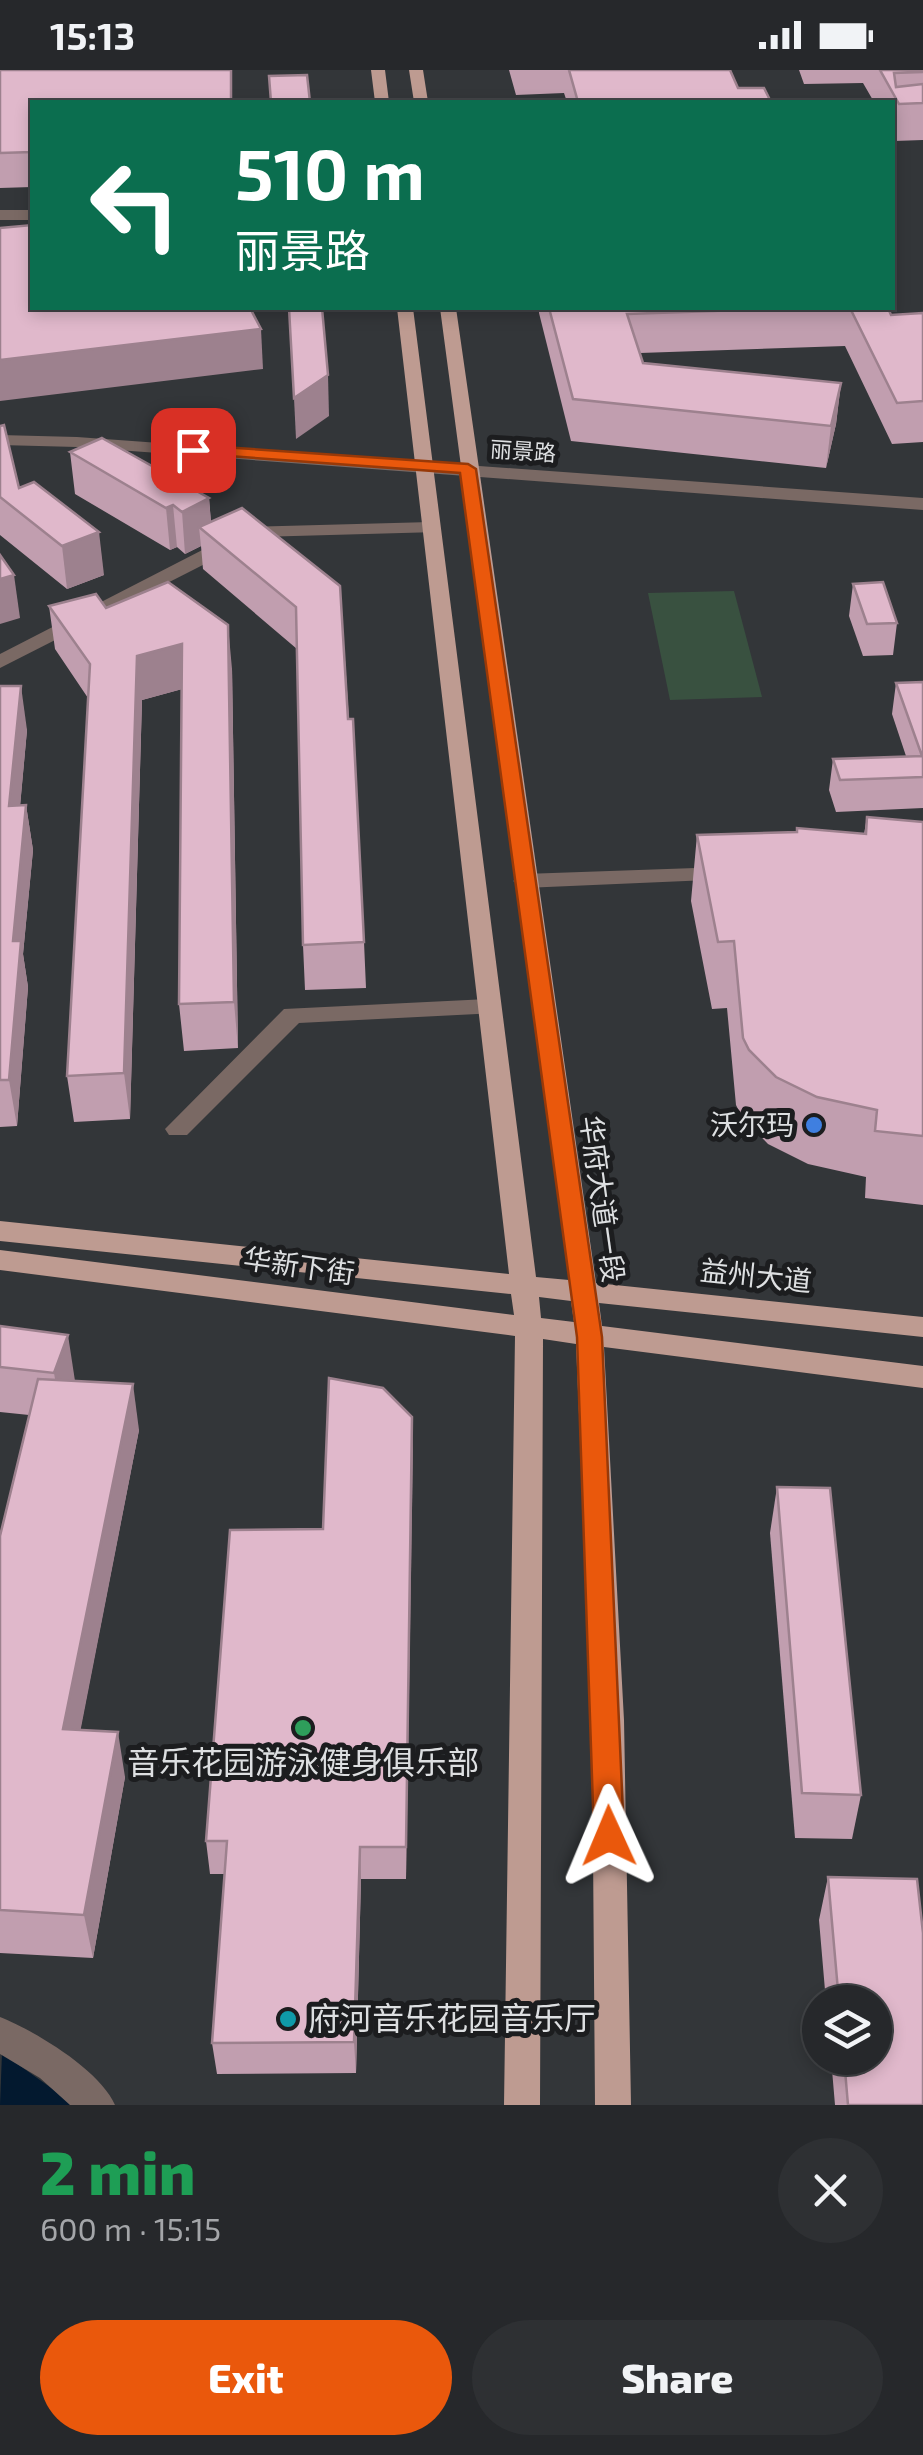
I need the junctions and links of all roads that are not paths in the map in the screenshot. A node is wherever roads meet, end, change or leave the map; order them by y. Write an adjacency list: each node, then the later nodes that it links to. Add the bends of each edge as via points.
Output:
1 (378, 70): 3 (main road)
2 (416, 70): 4 (main road)
3 (382, 100)
4 (421, 100)
5 (0, 215): 6 (street)
6 (30, 215)
7 (405, 310): 10 (main road)
8 (448, 310): 11 (main road, 华府大道一段)
9 (0, 440): 10 (street, 丽景路)
10 (426, 466): 11 (street, 丽景路); 13 (main road)
11 (468, 469): 12 (street, 丽景路); 16 (main road, 华府大道一段)
12 (923, 504)
13 (431, 528): 14 (street, via 254,531); 17 (main road)
14 (0, 662)
15 (752, 873): 16 (street)
16 (524, 881): 22 (main road, 华府大道一段)
17 (488, 1007): 18 (street, via 293,1016); 21 (main road)
18 (178, 1129)
19 (0, 1231): 21 (main road, 益州大道)
20 (0, 1260): 24 (main road, 华新下街)
21 (521, 1285): 22 (main road, 益州大道); 24 (main road)
22 (582, 1290): 23 (main road, 益州大道); 25 (main road, 华府大道一段)
23 (923, 1327)
24 (529, 1329): 25 (main road, 华新下街); 29 (main road)
25 (590, 1337): 26 (main road); 30 (main road, 华府大道一段, via 608,1720)
26 (923, 1377)
27 (0, 2034): 28 (street, via 53,2066)
28 (97, 2105)
29 (522, 2105)
30 (613, 2105)

